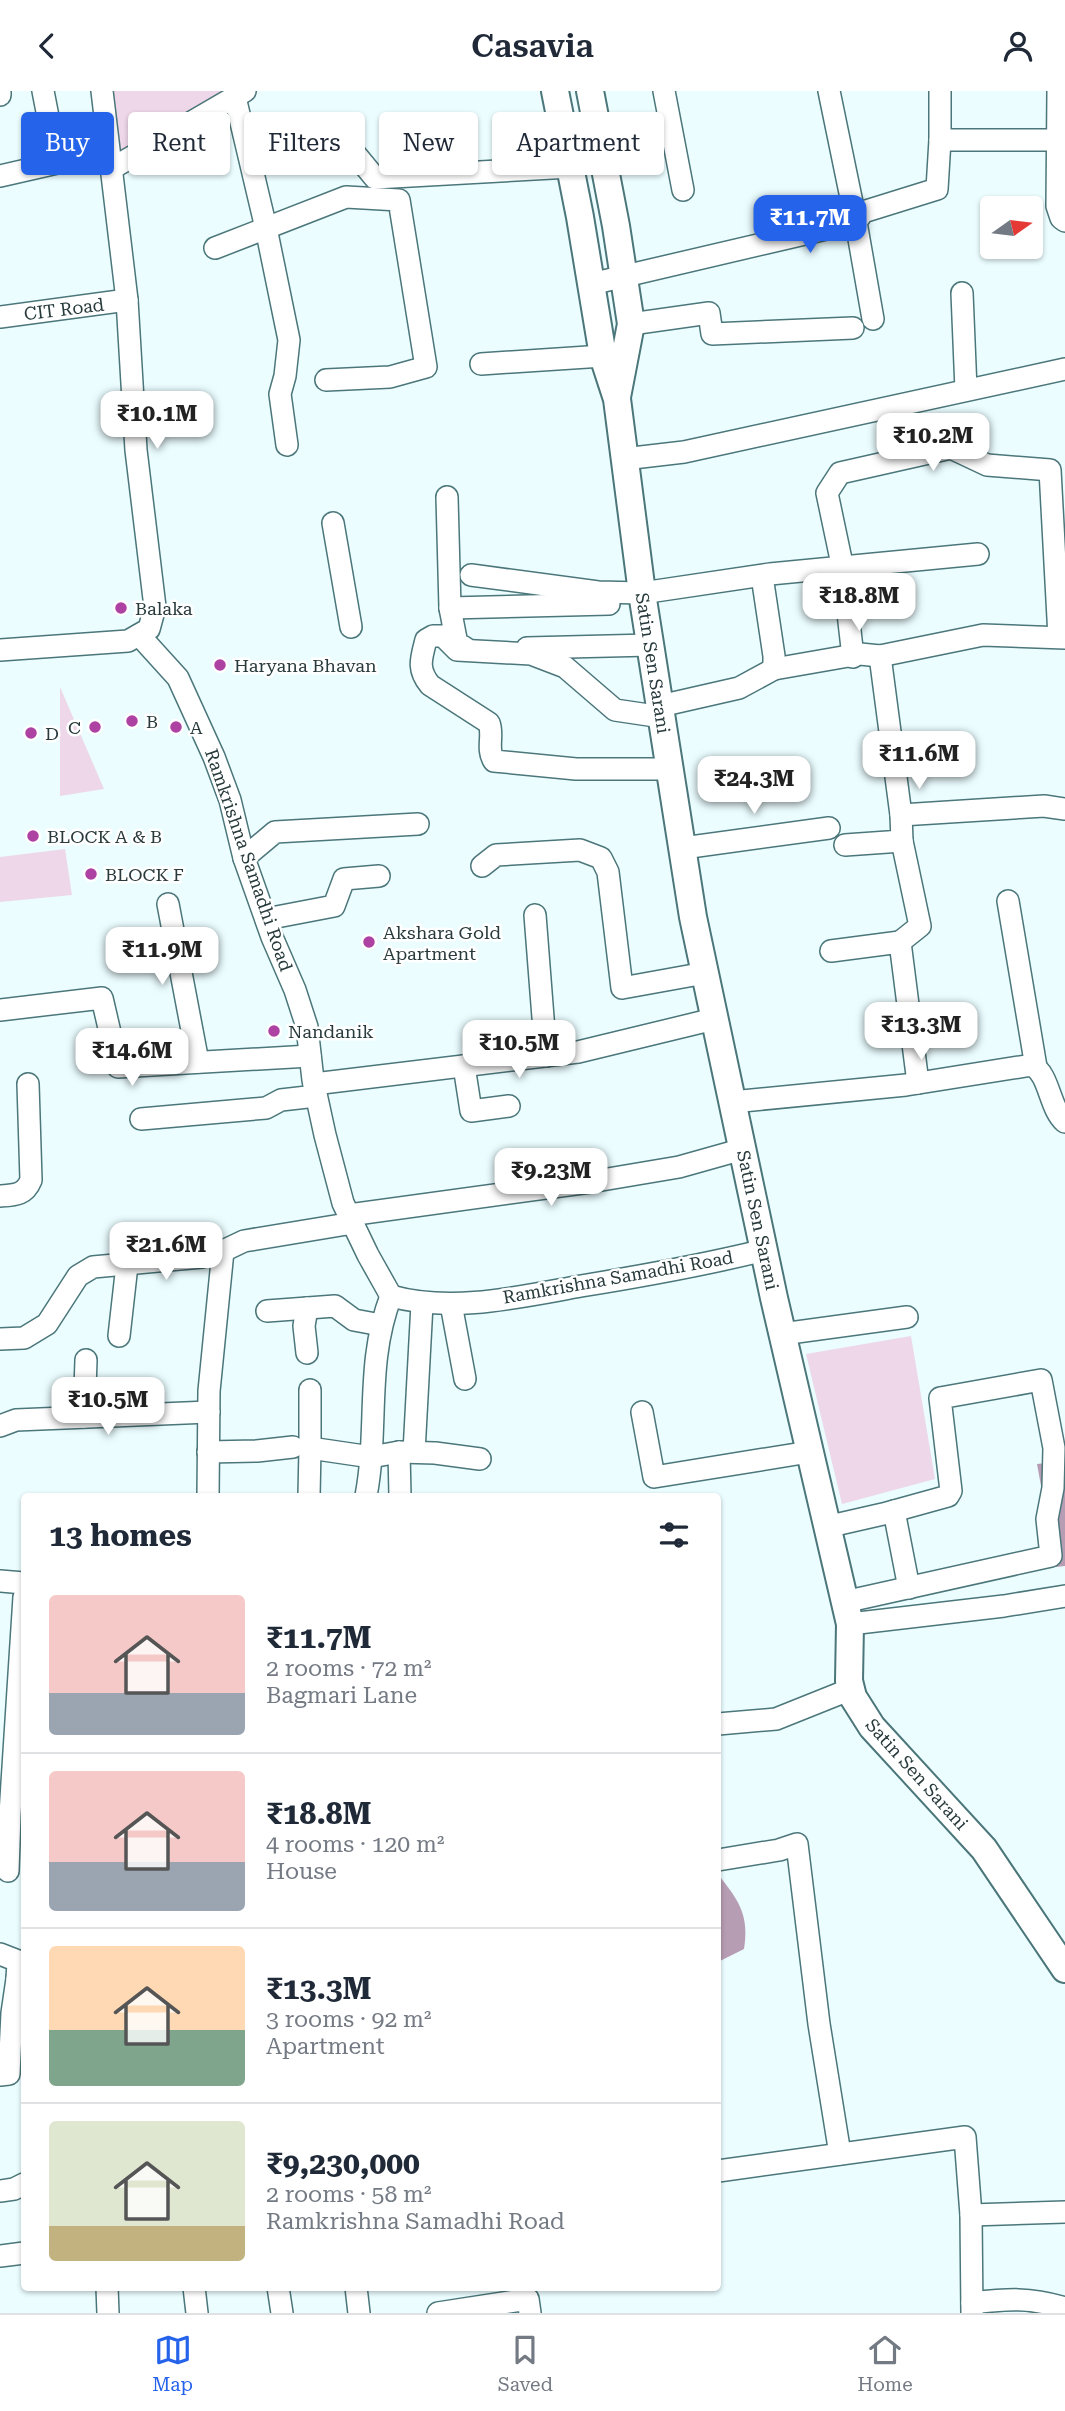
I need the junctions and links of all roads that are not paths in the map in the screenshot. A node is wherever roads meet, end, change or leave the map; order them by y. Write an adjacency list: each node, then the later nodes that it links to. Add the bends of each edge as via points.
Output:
1 (43, 91): 19 (street, via 57,163)
2 (102, 91): 10 (street)
3 (555, 91): 11 (main road, Satin Sen Sarani)
4 (590, 91): 25 (main road, Satin Sen Sarani)
5 (664, 91): 20 (street)
6 (829, 91): 22 (street)
7 (940, 91): 12 (street)
8 (1058, 91): 13 (street)
9 (240, 94): 15 (street); 23 (street)
10 (104, 112)
11 (559, 112)
12 (940, 140): 13 (street); 22 (street, via 937,189 863,212)
13 (1058, 140): 21 (street, via 1057,207)
14 (365, 166): 16 (street, via 375,178)
15 (114, 167)
16 (492, 171)
17 (112, 175): 28 (street)
18 (571, 175): 26 (main road, Satin Sen Sarani)
19 (0, 176)
20 (683, 190)
21 (1065, 221)
22 (856, 222): 25 (street); 30 (street, via 863,324 712,334 709,313)
23 (267, 228): 24 (street); 34 (street, via 346,197 399,200 426,367 390,377); 37 (street, via 289,340 280,394)
24 (215, 248)
25 (624, 277): 26 (street); 30 (main road, Satin Sen Sarani)
26 (591, 284): 31 (main road, Satin Sen Sarani)
27 (962, 293): 35 (street)
28 (127, 300): 29 (street, CIT Road); 48 (street, via 136,450 155,607 149,629)
29 (0, 317)
30 (631, 324): 36 (main road, Satin Sen Sarani)
31 (603, 356): 32 (street); 36 (main road, Satin Sen Sarani)
32 (481, 364)
33 (1065, 369): 35 (street)
34 (326, 380)
35 (967, 390): 38 (street, via 684,452)
36 (617, 399): 38 (main road, Satin Sen Sarani)
37 (287, 445)
38 (624, 459): 45 (main road, Satin Sen Sarani)
39 (447, 497): 46 (street)
40 (333, 523): 47 (street)
41 (978, 554): 42 (street)
42 (843, 569): 44 (street); 49 (street, via 827,493 840,473 951,448 987,465 1050,470); 53 (street)
43 (471, 575): 45 (street)
44 (762, 576): 45 (street); 54 (street)
45 (643, 598): 46 (street); 50 (main road, Satin Sen Sarani)
46 (450, 608): 50 (street, via 454,639 462,647)
47 (351, 627)
48 (139, 635): 51 (street, via 128,641); 64 (street, Ramkrishna Samadhi Road, via 178,678 230,800)
49 (1062, 637): 52 (street, via 983,635)
50 (650, 645): 55 (main road, Satin Sen Sarani)
51 (0, 650)
52 (880, 656): 53 (street); 58 (street)
53 (853, 657): 54 (street)
54 (774, 669): 55 (street, via 739,688)
55 (661, 712): 56 (main road, Satin Sen Sarani); 56 (street, via 615,710 565,667 531,654 457,650 443,636 426,641 419,665 430,685 489,723 494,761 576,769)
56 (669, 769): 63 (main road, Satin Sen Sarani)
57 (1065, 809): 58 (street, via 1044,806)
58 (901, 815): 61 (street)
59 (418, 824): 64 (street, via 275,832)
60 (829, 828): 63 (street)
61 (902, 841): 62 (street); 71 (street, via 920,926)
62 (845, 845)
63 (683, 848): 73 (main road, Satin Sen Sarani)
64 (244, 857): 70 (street, Ramkrishna Samadhi Road)
65 (482, 866): 73 (street, via 496,855 580,850 601,858 608,872 622,988)
66 (379, 876): 70 (street, via 344,879 334,905)
67 (1008, 901): 80 (street)
68 (168, 904): 78 (street)
69 (535, 915): 77 (street)
70 (266, 919): 76 (street, Ramkrishna Samadhi Road, via 307,1027)
71 (900, 942): 72 (street); 81 (street)
72 (831, 950)
73 (705, 973): 75 (main road, Satin Sen Sarani)
74 (0, 1010): 78 (street, via 102,998 118,1067)
75 (714, 1019): 77 (street); 84 (main road, Satin Sen Sarani)
76 (310, 1056): 78 (street); 83 (street, Ramkrishna Samadhi Road)
77 (546, 1056): 79 (street)
78 (198, 1062)
79 (464, 1066): 83 (street); 85 (street, via 471,1111)
80 (1037, 1067): 81 (street); 87 (street)
81 (918, 1083): 84 (street)
82 (29, 1084): 89 (street, via 31,1180 17,1195)
83 (315, 1090): 86 (street, via 266,1108); 90 (street, Ramkrishna Samadhi Road)
84 (732, 1102): 88 (main road, Satin Sen Sarani)
85 (509, 1106)
86 (141, 1119)
87 (1065, 1122)
88 (743, 1149): 90 (street, via 679,1167); 91 (main road, Satin Sen Sarani)
89 (0, 1196)
90 (351, 1219): 92 (street, via 244,1241); 94 (street, Ramkrishna Samadhi Road)
91 (765, 1250): 96 (street, Ramkrishna Samadhi Road, via 672,1271); 101 (main road, Satin Sen Sarani)
92 (222, 1251): 93 (street); 108 (street)
93 (127, 1265): 102 (street); 103 (street, via 93,1267 78,1276 47,1324 24,1338)
94 (391, 1296): 95 (street, Ramkrishna Samadhi Road); 100 (street)
95 (422, 1304): 96 (street, Ramkrishna Samadhi Road); 114 (street)
96 (451, 1304): 106 (street)
97 (307, 1308): 98 (street); 100 (street, via 335,1306 354,1320); 104 (street)
98 (267, 1311)
99 (907, 1317): 101 (street)
100 (381, 1325): 116 (street, via 372,1389)
101 (782, 1334): 115 (main road, Satin Sen Sarani)
102 (119, 1336)
103 (0, 1339)
104 (307, 1353)
105 (86, 1360): 110 (street)
106 (465, 1379)
107 (310, 1391): 112 (street)
108 (209, 1412): 110 (street); 113 (street)
109 (642, 1412): 115 (street, via 654,1477)
110 (84, 1417): 111 (street, via 16,1420)
111 (0, 1426)
112 (302, 1447): 113 (street); 116 (street); 119 (street)
113 (208, 1452): 118 (street)
114 (407, 1452): 116 (street); 117 (street); 121 (street)
115 (809, 1452): 123 (main road, Satin Sen Sarani)
116 (371, 1457): 120 (street)
117 (480, 1459)
118 (208, 1493)
119 (309, 1493)
120 (366, 1493)
121 (400, 1493)
122 (894, 1511): 123 (street); 126 (street); 126 (street, via 950,1494 940,1398 1041,1380 1054,1448 1047,1519 1051,1556)
123 (826, 1527): 128 (main road, Satin Sen Sarani)
124 (0, 1580): 125 (street)
125 (21, 1583)
126 (909, 1588): 128 (street)
127 (1065, 1596): 128 (street, via 1004,1606)
128 (847, 1613): 130 (main road, Satin Sen Sarani)
129 (21, 1617): 131 (street)
130 (851, 1689): 133 (street, via 776,1719); 136 (main road, Satin Sen Sarani, via 872,1727 984,1849)
131 (8, 1704): 132 (street)
132 (20, 1724): 135 (street)
133 (721, 1724)
134 (721, 1860): 141 (street, via 797,1844)
135 (8, 1871)
136 (1061, 1952)
137 (0, 1954): 138 (street, via 18,1961)
138 (21, 1978): 139 (street, via 12,2013)
139 (18, 2042): 140 (street)
140 (5, 2075)
141 (840, 2154): 142 (street); 146 (street, via 965,2137)
142 (721, 2171)
143 (21, 2186): 144 (street)
144 (0, 2190)
145 (1065, 2212): 146 (street)
146 (971, 2215): 154 (street)
147 (21, 2253): 148 (street)
148 (0, 2256)
149 (107, 2291): 156 (street)
150 (194, 2291): 157 (street)
151 (279, 2291): 158 (street)
152 (356, 2291): 159 (street)
153 (528, 2300): 160 (street)
154 (972, 2308): 155 (street, via 1015,2298)
155 (1065, 2308)
156 (108, 2313)
157 (197, 2313)
158 (282, 2313)
159 (359, 2313)
160 (438, 2313)

